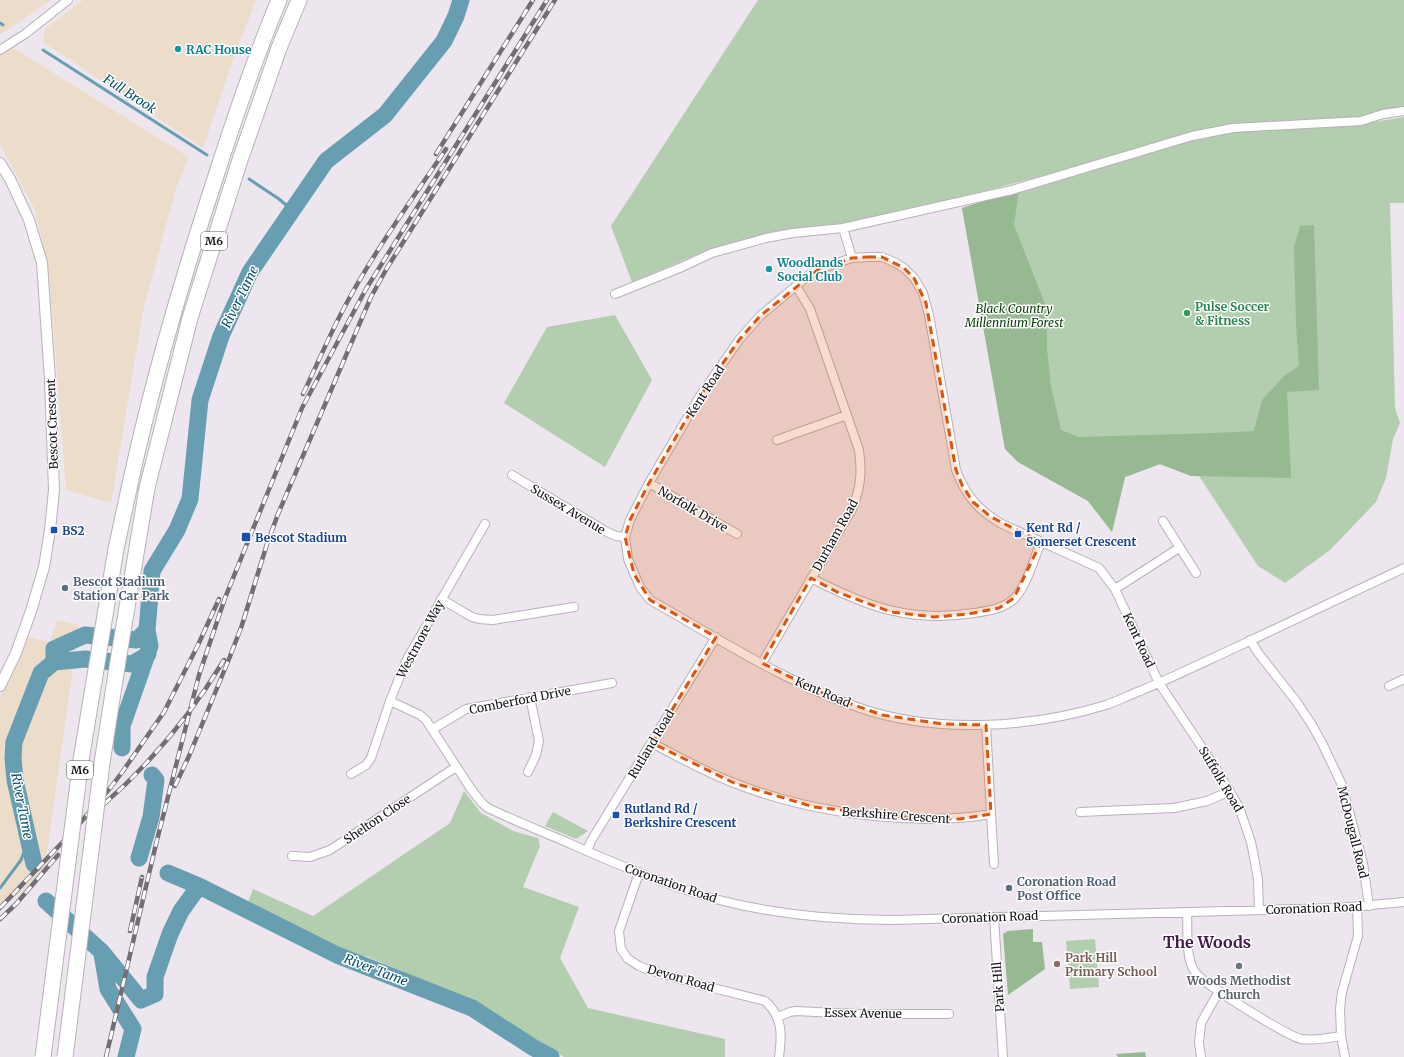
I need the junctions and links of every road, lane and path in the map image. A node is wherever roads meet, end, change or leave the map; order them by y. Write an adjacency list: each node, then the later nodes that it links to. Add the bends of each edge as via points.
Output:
1 (68, 0): 4 (street)
2 (279, 0): 60 (highway, M6, bridge, via 263,39 194,242 167,334 130,484 112,573 81,760)
3 (299, 0): 61 (highway, M6, bridge, via 279,48 239,163 190,318 147,488 102,763)
4 (0, 50)
5 (1404, 111): 7 (street, via 1361,121 1233,128 1192,136 1012,190)
6 (0, 163): 33 (street, Bescot Crescent, via 29,220 42,264 54,490 44,567 32,612)
7 (843, 228): 8 (street); 10 (street, via 793,233 712,253)
8 (852, 258): 9 (street, Kent Road, via 819,269); 19 (street, Kent Road, via 882,257 904,268 914,278 923,293 929,315 956,470 962,484 973,502 991,517)
9 (796, 286): 11 (street, Durham Road, via 810,309); 14 (street, Kent Road, via 760,316 739,340 700,396)
10 (615, 294)
11 (847, 415): 12 (street); 23 (street, Durham Road, via 862,467 858,496)
12 (777, 440)
13 (512, 475): 18 (street, Sussex Avenue, via 606,532)
14 (649, 483): 17 (street, Norfolk Drive); 18 (street, Kent Road, via 630,520)
15 (1163, 521): 20 (street)
16 (485, 524): 25 (street, Westmore Way)
17 (737, 534)
18 (626, 537): 27 (street, Kent Road, via 628,559 640,587 650,600)
19 (1042, 542): 23 (street, via 1024,583 1014,598 999,608 968,614 934,617 891,612 844,595); 24 (street, Kent Road, via 1098,568)
20 (1179, 548): 22 (street); 24 (street)
21 (1404, 568): 28 (street, Kent Road)
22 (1196, 573)
23 (811, 578): 29 (street, Durham Road)
24 (1115, 589): 32 (street, Kent Road)
25 (441, 599): 26 (street, via 479,619 493,620); 36 (street, Westmore Way, via 406,661)
26 (574, 607)
27 (716, 637): 29 (street, Kent Road); 39 (street, Rutland Road)
28 (1250, 640): 32 (street, Kent Road); 51 (street, McDougall Road, via 1312,725 1342,785 1363,863)
29 (762, 663): 37 (street, Kent Road, via 800,684 882,714 943,724)
30 (1404, 679): 34 (street)
31 (612, 683): 35 (street, Comberford Drive)
32 (1159, 683): 37 (street, Kent Road, via 1090,709 1042,719); 43 (street, Suffolk Road)
33 (0, 686)
34 (1388, 686)
35 (530, 697): 38 (street, Comberford Drive, via 466,709); 41 (street, via 539,741)
36 (390, 701): 38 (street, Coronation Road, via 420,715); 42 (street, Westmore Way, via 371,758 366,765)
37 (986, 725): 45 (street)
38 (433, 729): 40 (street, Coronation Road)
39 (652, 743): 45 (street, Berkshire Crescent, via 734,784 814,807 913,818 960,819); 46 (street, Rutland Road)
40 (456, 766): 46 (street, Coronation Road, via 477,798 488,808); 47 (street, Shelton Close, via 330,850 310,857)
41 (528, 772)
42 (351, 774)
43 (1230, 791): 44 (street, via 1207,802 1174,808); 53 (street, Suffolk Road, via 1239,807 1251,842 1258,880)
44 (1080, 812)
45 (991, 814): 48 (street)
46 (587, 851): 49 (street, Coronation Road)
47 (292, 856)
48 (994, 864)
49 (639, 873): 55 (street, Coronation Road, via 742,905 828,917 892,920); 58 (street, Devon Road, via 619,931 622,949 628,959 646,969 765,1001)
50 (1404, 902): 51 (street, Coronation Road)
51 (1369, 906): 52 (street, Coronation Road)
52 (1357, 907): 53 (street, Coronation Road); 59 (street, via 1358,936 1342,992)
53 (1259, 909): 54 (street, Coronation Road)
54 (1187, 912): 55 (street, Coronation Road); 56 (street, via 1191,963 1201,979)
55 (994, 917): 63 (street, Park Hill)
56 (1219, 991): 59 (street, via 1294,1036 1309,1040); 64 (street, via 1201,1023)
57 (948, 1014): 58 (street, Essex Avenue, via 796,1011)
58 (778, 1017): 62 (street)
59 (1341, 1036): 65 (street)
60 (43, 1057)
61 (65, 1057)
62 (780, 1057)
63 (1004, 1057)
64 (1201, 1057)
65 (1345, 1057)

